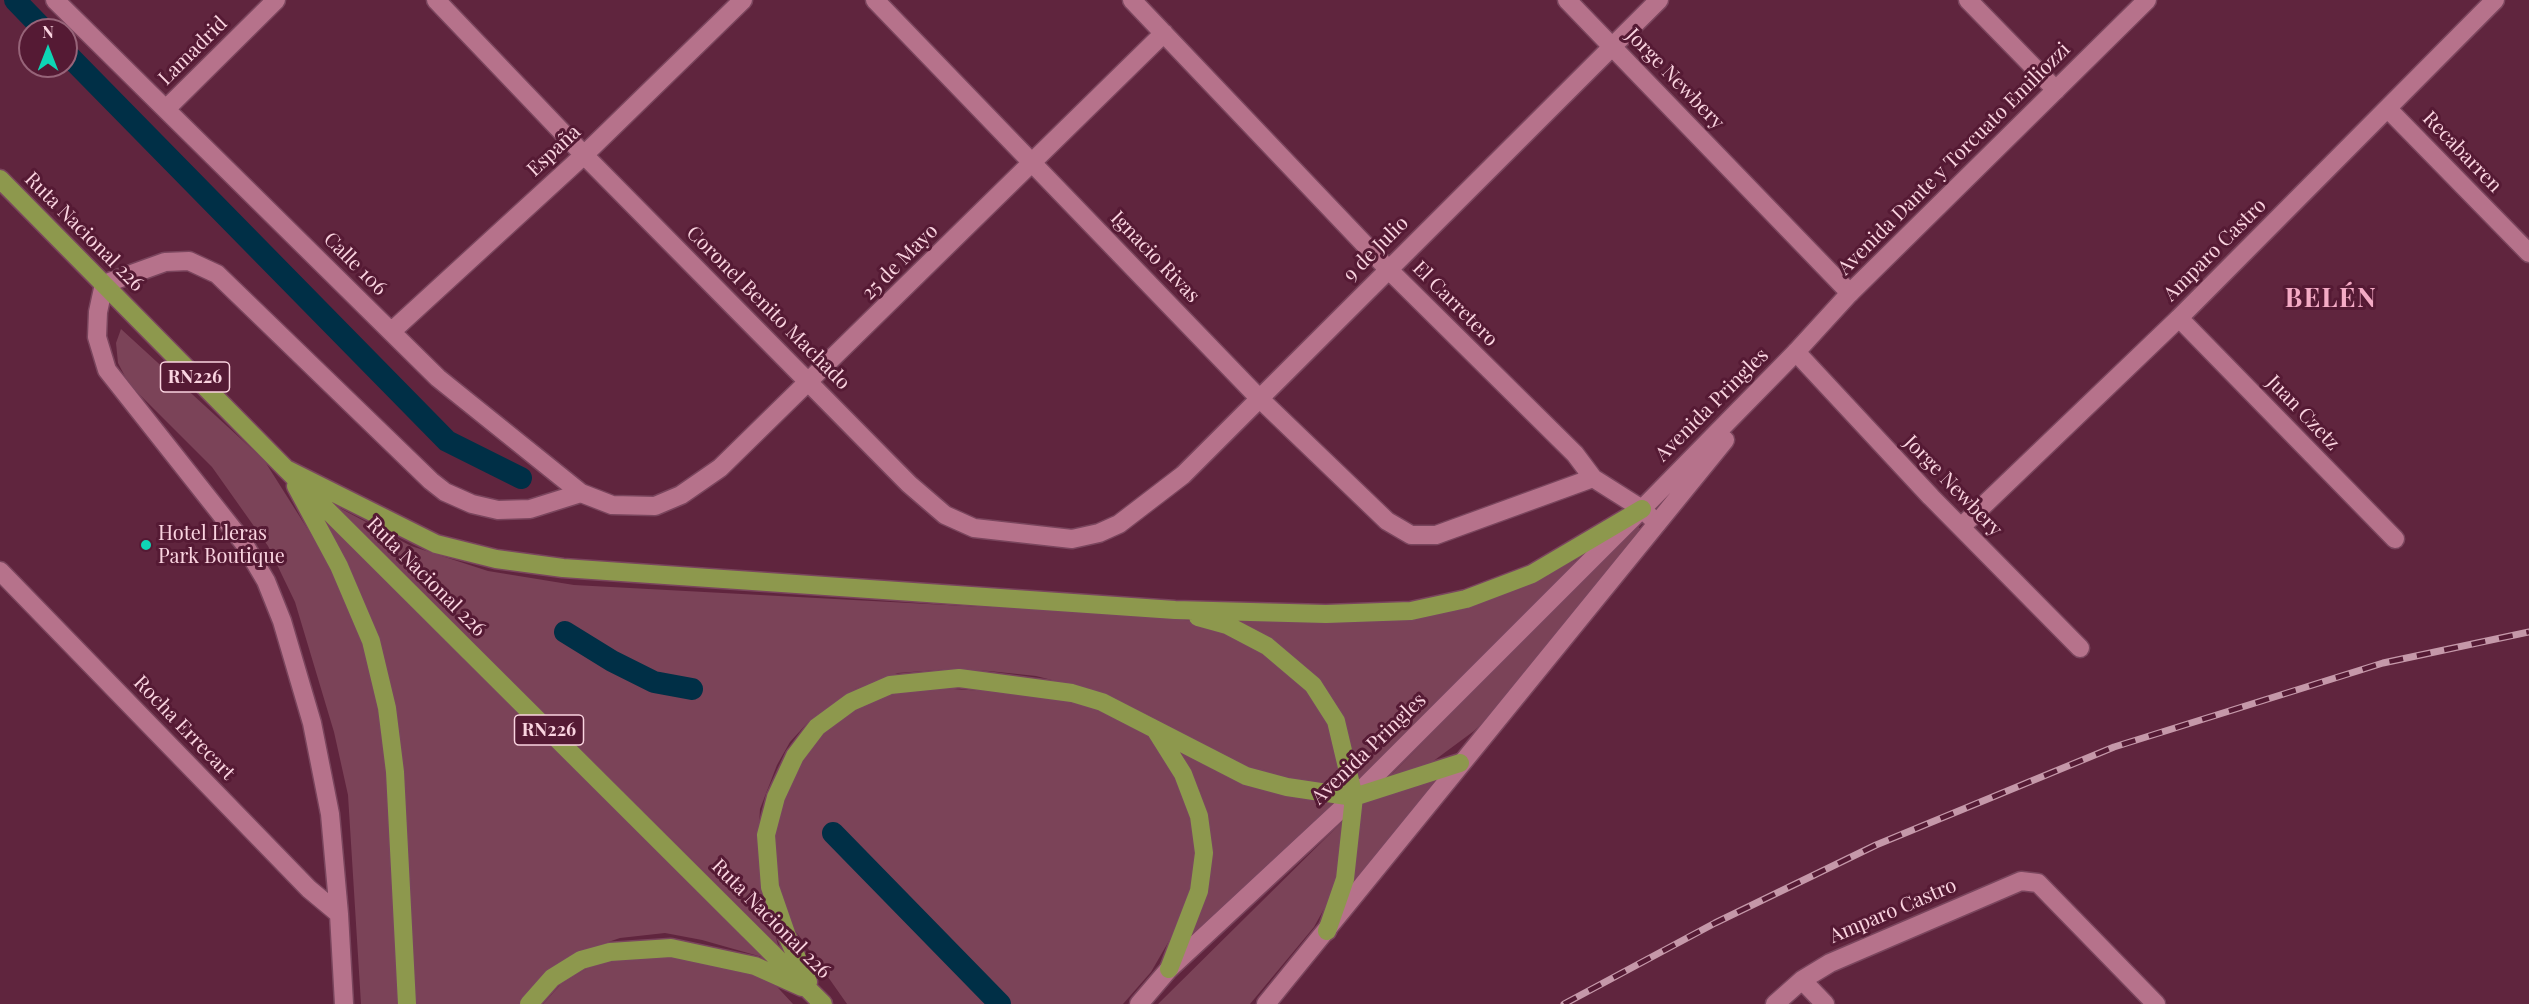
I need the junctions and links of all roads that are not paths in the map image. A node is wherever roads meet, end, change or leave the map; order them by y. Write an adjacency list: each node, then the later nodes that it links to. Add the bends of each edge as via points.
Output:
1 (55, 0): 15 (street, Calle 106)
2 (276, 0): 15 (street, Lamadrid)
3 (436, 0): 17 (street, Coronel Benito Machado)
4 (743, 0): 17 (street, España)
5 (875, 0): 18 (street, Ignacio Rivas)
6 (1132, 0): 12 (street, El Carretero)
7 (1567, 0): 13 (street, Jorge Newbery)
8 (1659, 0): 13 (street, 9 de Julio)
9 (1968, 0): 14 (street)
10 (2147, 0): 14 (street, Avenida Dante y Torcuato Emiliozzi)
11 (2495, 0): 16 (street, Amparo Castro)
12 (1164, 33): 18 (street, 25 de Mayo); 21 (street, El Carretero)
13 (1613, 48): 21 (street, 9 de Julio); 23 (street, Jorge Newbery)
14 (2056, 90): 23 (street, Avenida Dante y Torcuato Emiliozzi)
15 (166, 109): 25 (street, Calle 106)
16 (2388, 109): 20 (street, Recabarren); 24 (street, Amparo Castro)
17 (584, 155): 25 (street, España); 27 (street, Coronel Benito Machado)
18 (1033, 162): 27 (street, 25 de Mayo); 28 (street, Ignacio Rivas)
19 (0, 179): 22 (highway, Ruta Nacional 226 / RN226)
20 (2529, 253)
21 (1388, 269): 28 (street, 9 de Julio); 30 (street, El Carretero, via 1575,454)
22 (104, 284): 29 (highway, Ruta Nacional 226 / RN226); 31 (street, via 165,262 189,261 217,274 445,492 498,510 530,509); 44 (street, via 97,337 107,370 243,542 266,580 282,621 323,772)
23 (1850, 293): 26 (street, Avenida Dante y Torcuato Emiliozzi)
24 (2179, 318): 36 (street, Amparo Castro); 37 (street, Juan Czetz)
25 (392, 331): 31 (street, Calle 106, via 438,378)
26 (1796, 352): 33 (street, Avenida Pringles); 34 (street, Avenida Pringles); 36 (street, Jorge Newbery)
27 (810, 382): 32 (street, 25 de Mayo, via 720,468 681,495); 35 (street, Coronel Benito Machado, via 909,484 945,515 974,528 1071,539)
28 (1259, 398): 30 (street, Ignacio Rivas, via 1387,521 1411,535 1436,535); 35 (street, 9 de Julio, via 1183,475)
29 (286, 469): 39 (highway, via 436,544 496,559 575,569); 48 (highway, Ruta Nacional 226 / RN226); 50 (highway, via 339,566 370,641 387,708 395,772)
30 (1593, 478): 33 (street, El Carretero)
31 (581, 493): 32 (street, Calle 106, via 612,505)
32 (655, 506)
33 (1642, 509): 34 (street, El Carretero); 39 (highway, via 1532,574 1466,599 1411,611); 43 (street, Avenida Pringles)
34 (1657, 523): 42 (street, Avenida Pringles)
35 (1119, 524)
36 (1961, 527): 40 (street, Jorge Newbery)
37 (2395, 540)
38 (0, 571): 44 (street, Rocha Errecart, via 288,868)
39 (1175, 610): 43 (highway, via 1227,625 1267,646 1313,686 1336,721)
40 (2080, 648)
41 (1156, 731): 43 (highway, via 1246,776); 46 (highway, via 1183,774 1199,816 1203,853 1199,891); 48 (highway, via 1102,702 1072,693 960,678 890,685 851,702 817,727 795,756 766,835 770,887 787,936)
42 (1460, 763): 43 (highway); 45 (street, Avenida Pringles)
43 (1354, 797): 45 (highway, via 1345,879); 46 (street, Avenida Pringles)
44 (339, 914): 49 (street)
45 (1327, 931): 53 (street, Avenida Pringles)
46 (1169, 969): 52 (street, Avenida Pringles)
47 (1802, 980): 54 (street, Amparo Castro); 55 (street); 56 (street, Amparo Castro, via 1830,963 2021,880 2038,883)
48 (818, 998): 51 (highway, via 755,966 671,948 610,952 581,960 552,978)
49 (344, 1004)
50 (407, 1004)
51 (529, 1004)
52 (1139, 1004)
53 (1266, 1004)
54 (1775, 1004)
55 (1825, 1004)
56 (2156, 1004)

